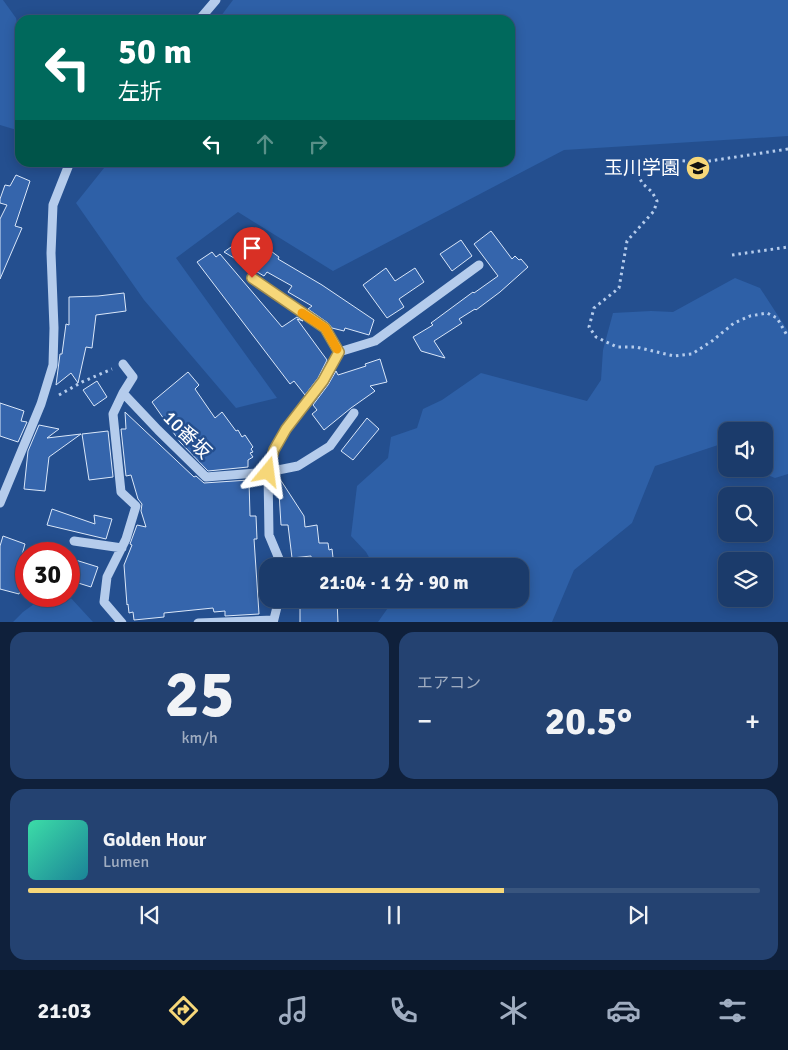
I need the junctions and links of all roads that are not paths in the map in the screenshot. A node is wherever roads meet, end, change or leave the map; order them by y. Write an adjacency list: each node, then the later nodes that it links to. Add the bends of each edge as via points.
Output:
1 (216, 0): 2 (street)
2 (203, 15)
3 (68, 167): 11 (street, via 53,205 53,364 41,404)
4 (479, 265): 6 (street, via 375,341)
5 (252, 278): 6 (street, via 325,328)
6 (339, 352): 10 (street, via 323,381 286,429 274,450)
7 (122, 364): 8 (street, via 133,377)
8 (123, 393): 10 (street, 10番坂, via 206,477); 13 (street, via 113,414 121,492 136,506)
9 (354, 413): 10 (street, 10番坂, via 330,446 298,466)
10 (268, 472): 14 (street, via 269,535)
11 (0, 503)
12 (74, 541): 13 (street)
13 (122, 548): 17 (street, via 108,578 104,602)
14 (279, 558)
15 (277, 608): 16 (street)
16 (273, 621): 18 (street)
17 (122, 622)
18 (198, 622)

